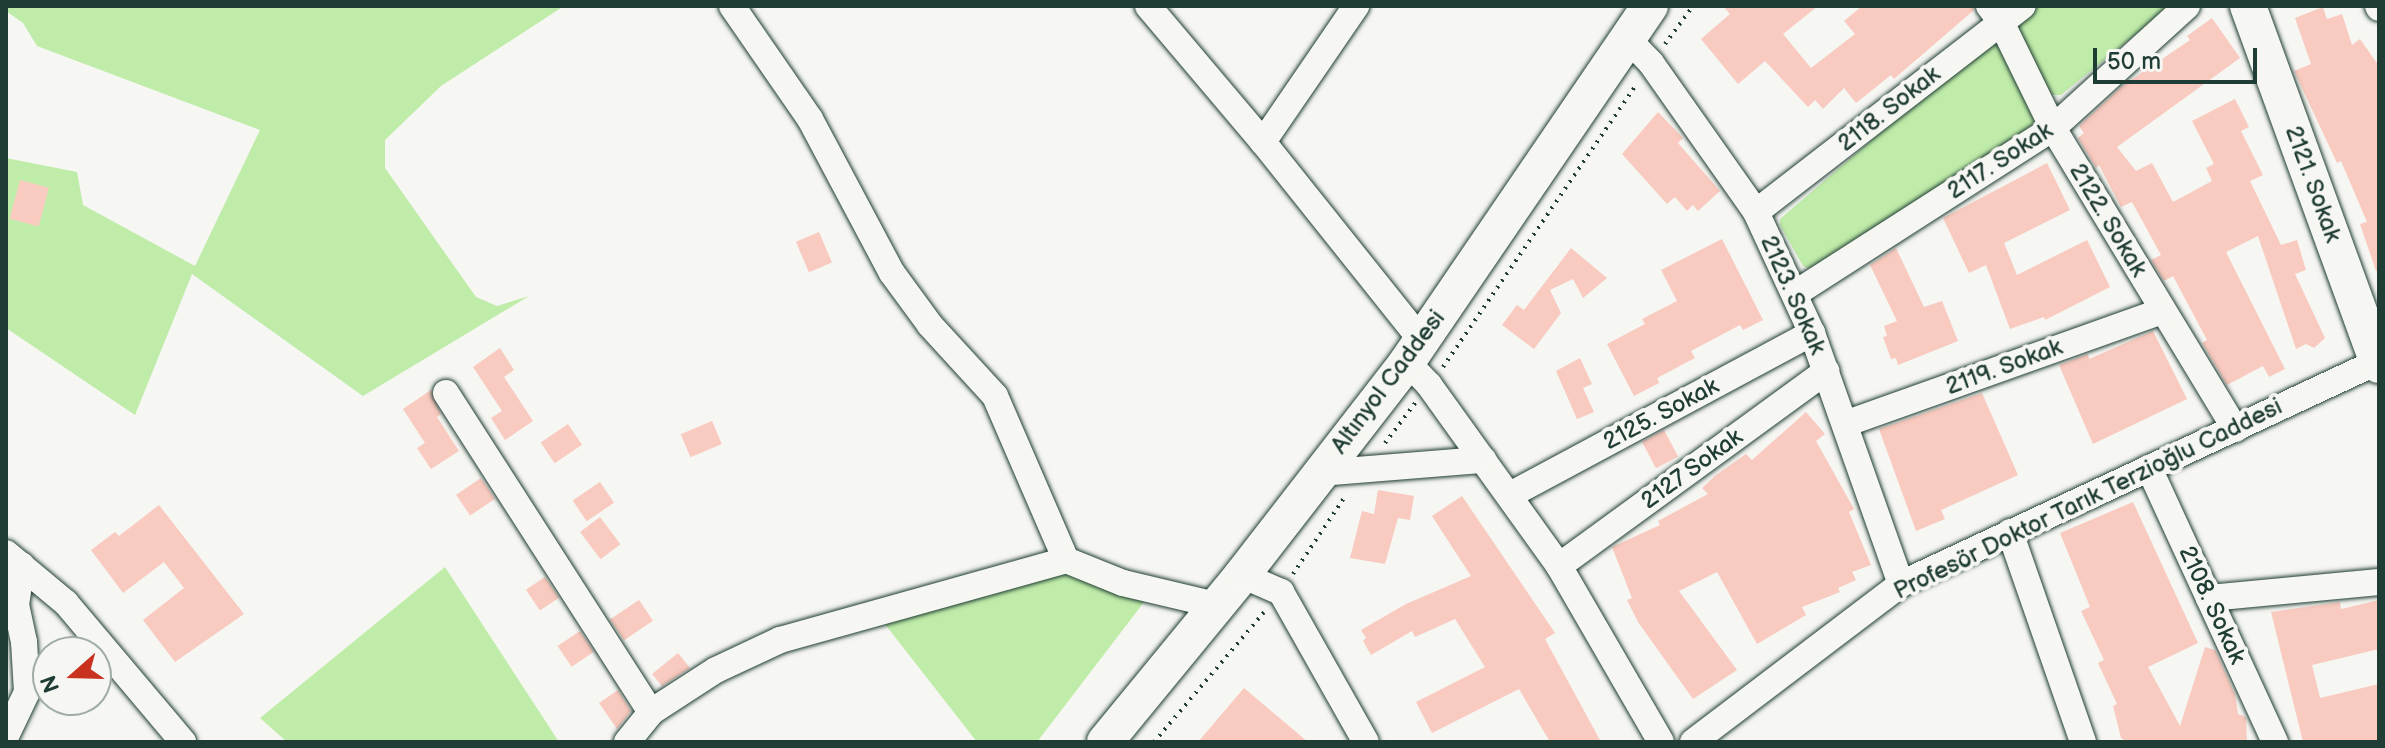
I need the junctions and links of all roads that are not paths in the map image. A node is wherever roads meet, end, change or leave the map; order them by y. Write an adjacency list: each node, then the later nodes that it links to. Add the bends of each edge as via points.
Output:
1 (732, 6): 28 (street, via 810,119 892,273 930,325 995,396)
2 (1148, 6): 11 (street)
3 (1356, 6): 11 (street)
4 (1650, 6): 9 (main road, Altınyol Caddesi)
5 (2023, 6): 8 (street, 2118. Sokak)
6 (2187, 6): 10 (street, 2117. Sokak)
7 (2248, 6): 17 (main road, 2121. Sokak)
8 (1995, 14): 10 (street, 2122. Sokak); 12 (street, 2118. Sokak)
9 (1627, 38): 12 (street, 2123. Sokak, via 1651,63); 16 (main road, Altınyol Caddesi)
10 (2053, 128): 13 (street, 2117. Sokak); 14 (street, 2122. Sokak)
11 (1263, 142): 16 (street)
12 (1756, 212): 13 (street, 2123. Sokak)
13 (1796, 293): 15 (street, 2123. Sokak)
14 (2162, 311): 20 (street, 2119. Sokak); 21 (street, 2122. Sokak)
15 (1812, 333): 18 (street, 2123. Sokak); 25 (street, 2125. Sokak)
16 (1414, 351): 22 (street, via 1429,385); 24 (main road, Altınyol Caddesi)
17 (2378, 362): 21 (street, Profesör Doktor Tarık Terzioğlu Caddesi)
18 (1826, 371): 20 (street, 2123. Sokak); 29 (street, 2127 Sokak)
19 (446, 393): 35 (street)
20 (1845, 424): 32 (street, 2123. Sokak)
21 (2235, 429): 23 (street, Profesör Doktor Tarık Terzioğlu Caddesi)
22 (1483, 460): 24 (street); 25 (street)
23 (2149, 468): 26 (street, Profesör Doktor Tarık Terzioğlu Caddesi); 33 (street, 2108. Sokak)
24 (1320, 473): 30 (main road, Altınyol Caddesi)
25 (1510, 495): 29 (street)
26 (2010, 532): 32 (street, Profesör Doktor Tarık Terzioğlu Caddesi); 43 (street)
27 (14, 559): 36 (street, via 27,692); 37 (street, via 75,613)
28 (1066, 560): 34 (street, via 1123,583); 35 (street, via 780,640 716,670)
29 (1559, 566): 41 (street)
30 (1242, 575): 34 (main road, Altınyol Caddesi); 40 (street, via 1281,592)
31 (2379, 582): 33 (street)
32 (1901, 584): 42 (street, Profesör Doktor Tarık Terzioğlu Caddesi)
33 (2209, 598): 44 (street, 2108. Sokak)
34 (1216, 605): 39 (main road, Altınyol Caddesi)
35 (651, 712): 38 (street)
36 (6, 736)
37 (183, 742)
38 (627, 742)
39 (1105, 742)
40 (1366, 742)
41 (1661, 742)
42 (1693, 742)
43 (2083, 742)
44 (2275, 742)

